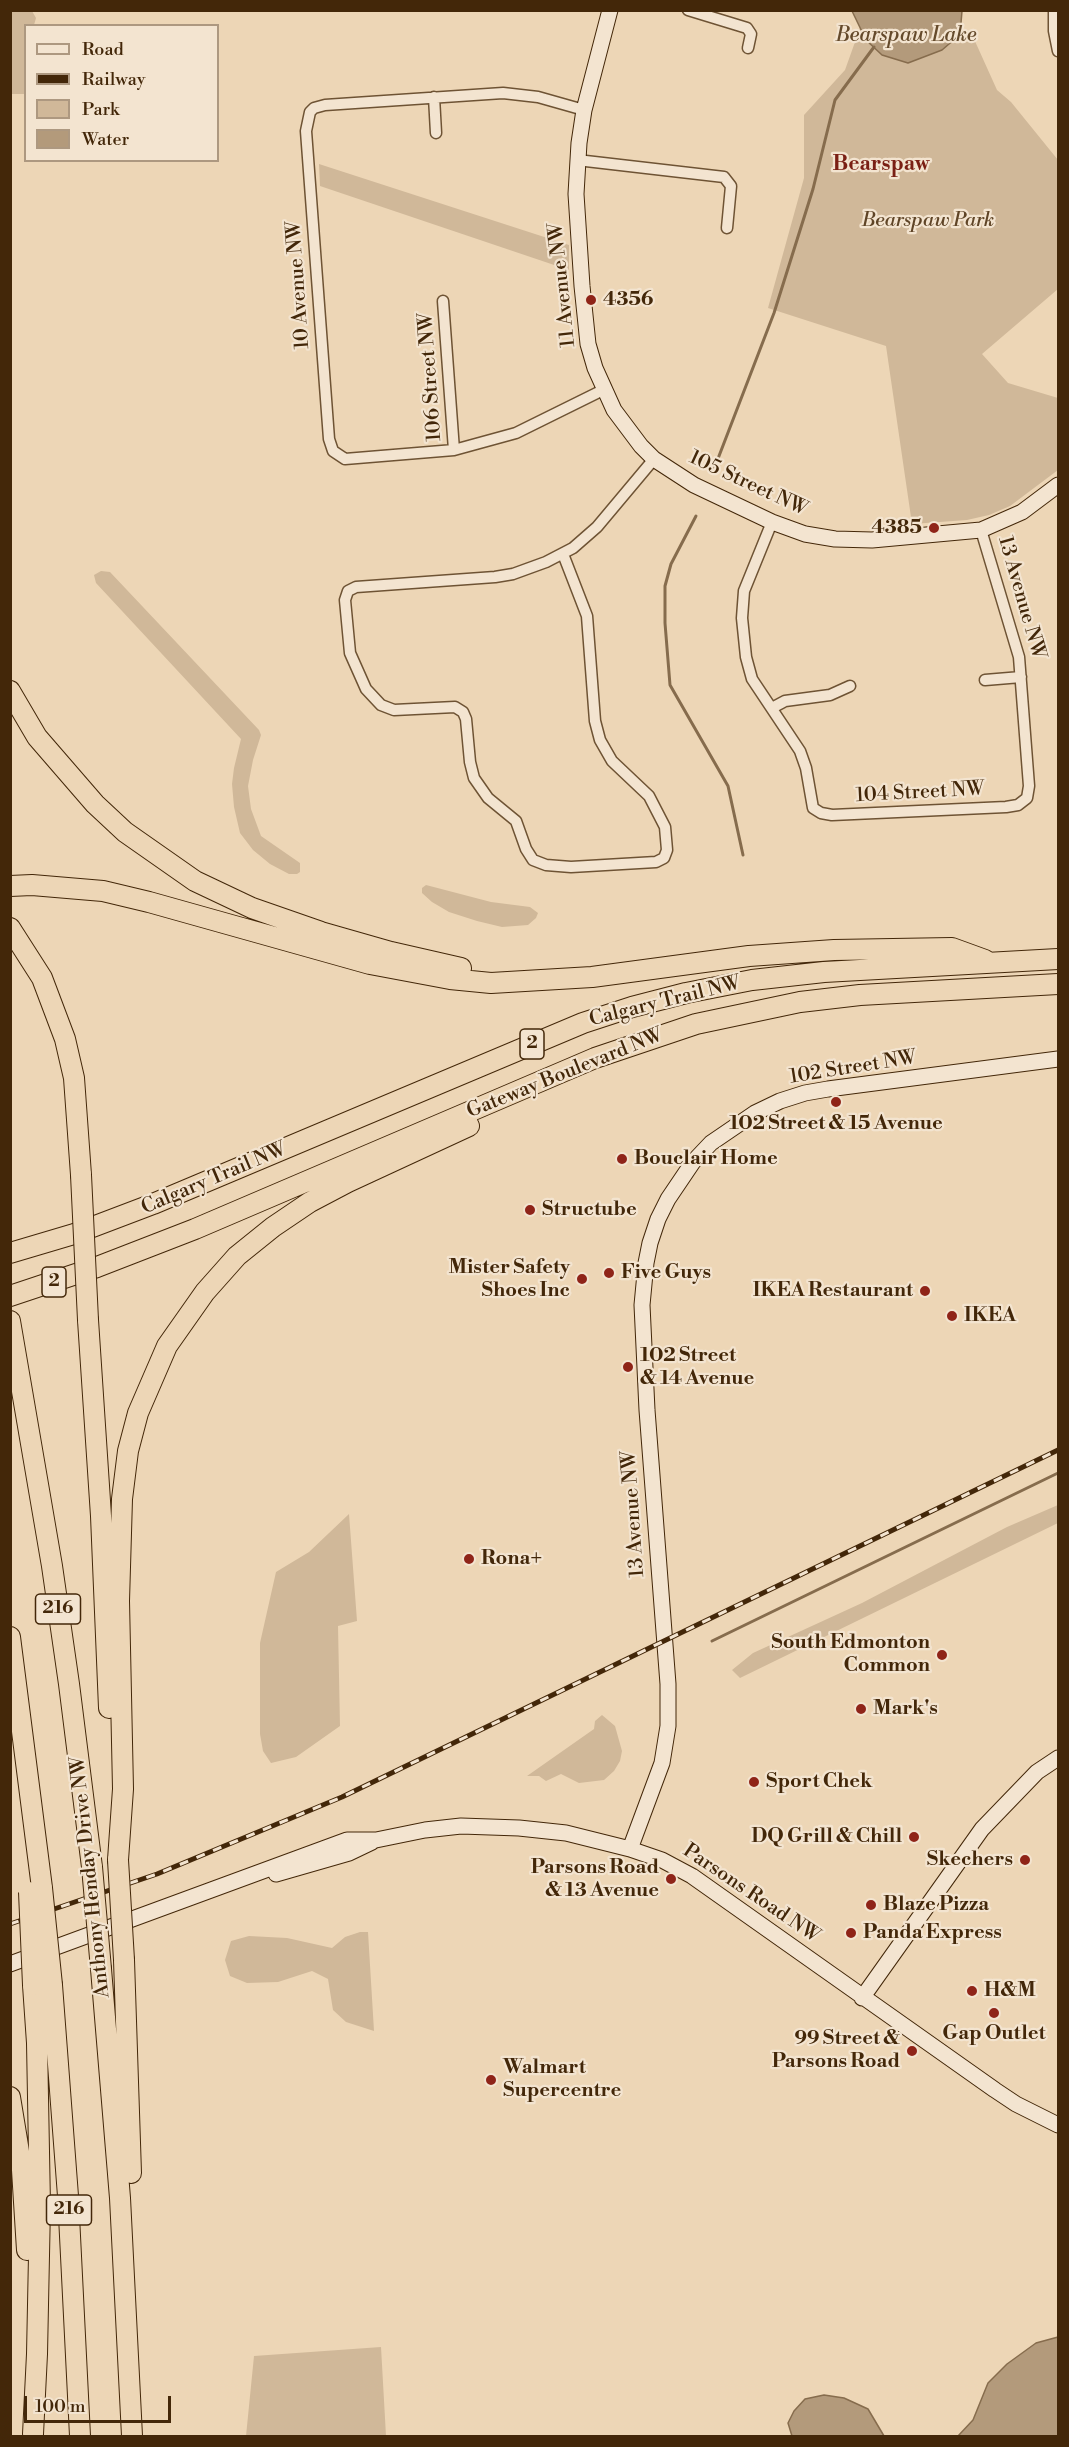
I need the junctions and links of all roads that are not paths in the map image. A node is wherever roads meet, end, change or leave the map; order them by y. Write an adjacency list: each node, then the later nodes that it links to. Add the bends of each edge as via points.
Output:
1 (610, 10): 7 (street, 11 Avenue NW)
2 (688, 10): 4 (street, via 747,28 751,34)
3 (1053, 15): 5 (street)
4 (748, 48)
5 (1059, 51)
6 (434, 97): 7 (street, via 512,93); 8 (street); 14 (street, 10 Avenue NW, via 325,105 310,112 306,131 327,416 329,439)
7 (584, 110): 9 (street, 11 Avenue NW)
8 (436, 133)
9 (577, 160): 10 (street, via 724,177 731,186); 12 (street, 11 Avenue NW, via 585,323)
10 (727, 228)
11 (443, 301): 13 (street, 106 Street NW)
12 (603, 390): 13 (street, 106 Street NW, via 516,433); 15 (street, 11 Avenue NW, via 628,431)
13 (454, 450): 14 (street, 106 Street NW, via 351,459)
14 (336, 454)
15 (654, 459): 17 (street, 105 Street NW, via 694,485); 19 (street, via 597,527)
16 (1059, 485): 18 (street, 105 Street NW, via 1022,512)
17 (772, 522): 18 (street, 105 Street NW, via 805,534 849,540); 24 (street, via 747,581 742,618 752,679)
18 (981, 530): 20 (street, 13 Avenue NW, via 1014,635)
19 (563, 554): 19 (street, via 504,576 361,586 348,591 345,600 353,663 366,689 381,705 394,710 454,707 462,712 474,777 488,798 516,821 533,860 571,867 650,864 663,858 668,843 662,816 649,796 612,761 600,740 587,616)
20 (1021, 677): 21 (street, 13 Avenue NW); 25 (street, 13 Avenue NW, via 1029,786)
21 (985, 680)
22 (850, 686): 24 (street, via 831,695 785,701)
23 (10, 691): 30 (highway, via 37,737 95,804 125,832 203,885 252,908 341,938 449,965)
24 (772, 708): 25 (street, 104 Street NW, via 800,751 811,802 825,815 1006,807)
25 (1024, 801)
26 (10, 886): 30 (highway, via 102,891 370,964 450,979 491,983)
27 (10, 928): 43 (highway, bridge, via 42,978 66,1039 74,1078)
28 (1059, 959): 29 (highway, Calgary Trail NW / 2)
29 (993, 963): 30 (highway, via 952,948 834,950); 36 (highway, Calgary Trail NW / 2, via 752,980 632,1007 583,1023 96,1227)
30 (536, 981)
31 (1059, 984): 32 (highway, Gateway Boulevard NW / 2, via 800,1002 696,1024)
32 (595, 1058): 35 (highway, Gateway Boulevard NW / 2); 43 (highway, via 565,1081 310,1202 237,1256 198,1301 167,1346 138,1413 122,1499 119,1601 123,1789)
33 (1059, 1059): 34 (street, 102 Street NW, via 805,1093 734,1126 702,1152)
34 (680, 1178): 42 (street, 13 Avenue NW, via 658,1220 642,1289 668,1713 662,1763)
35 (195, 1228): 37 (highway, Gateway Boulevard NW / 2); 38 (highway, via 113,1271)
36 (10, 1252)
37 (10, 1296)
38 (10, 1307)
39 (10, 1321): 49 (highway, Anthony Henday Drive NW / 216, bridge, via 67,1672 92,1867 120,2198)
40 (10, 1637): 45 (highway, 216, bridge)
41 (1059, 1758): 46 (street, via 1037,1772 982,1829)
42 (630, 1849): 44 (street, Parsons Road NW, via 566,1833 485,1826 425,1830 376,1840 315,1865 215,1888); 46 (street, Parsons Road NW, via 692,1876)
43 (118, 1860): 49 (highway, bridge, via 133,2242)
44 (10, 1964)
45 (43, 1985): 50 (highway, via 37,2043 40,2206); 51 (highway, 216, via 69,2207)
46 (862, 1998): 48 (street, Parsons Road NW, via 1016,2104)
47 (10, 2097): 50 (highway, via 22,2170)
48 (1059, 2125)
49 (128, 2353): 52 (highway, Anthony Henday Drive NW / 216)
50 (33, 2435)
51 (80, 2436)
52 (132, 2436)

